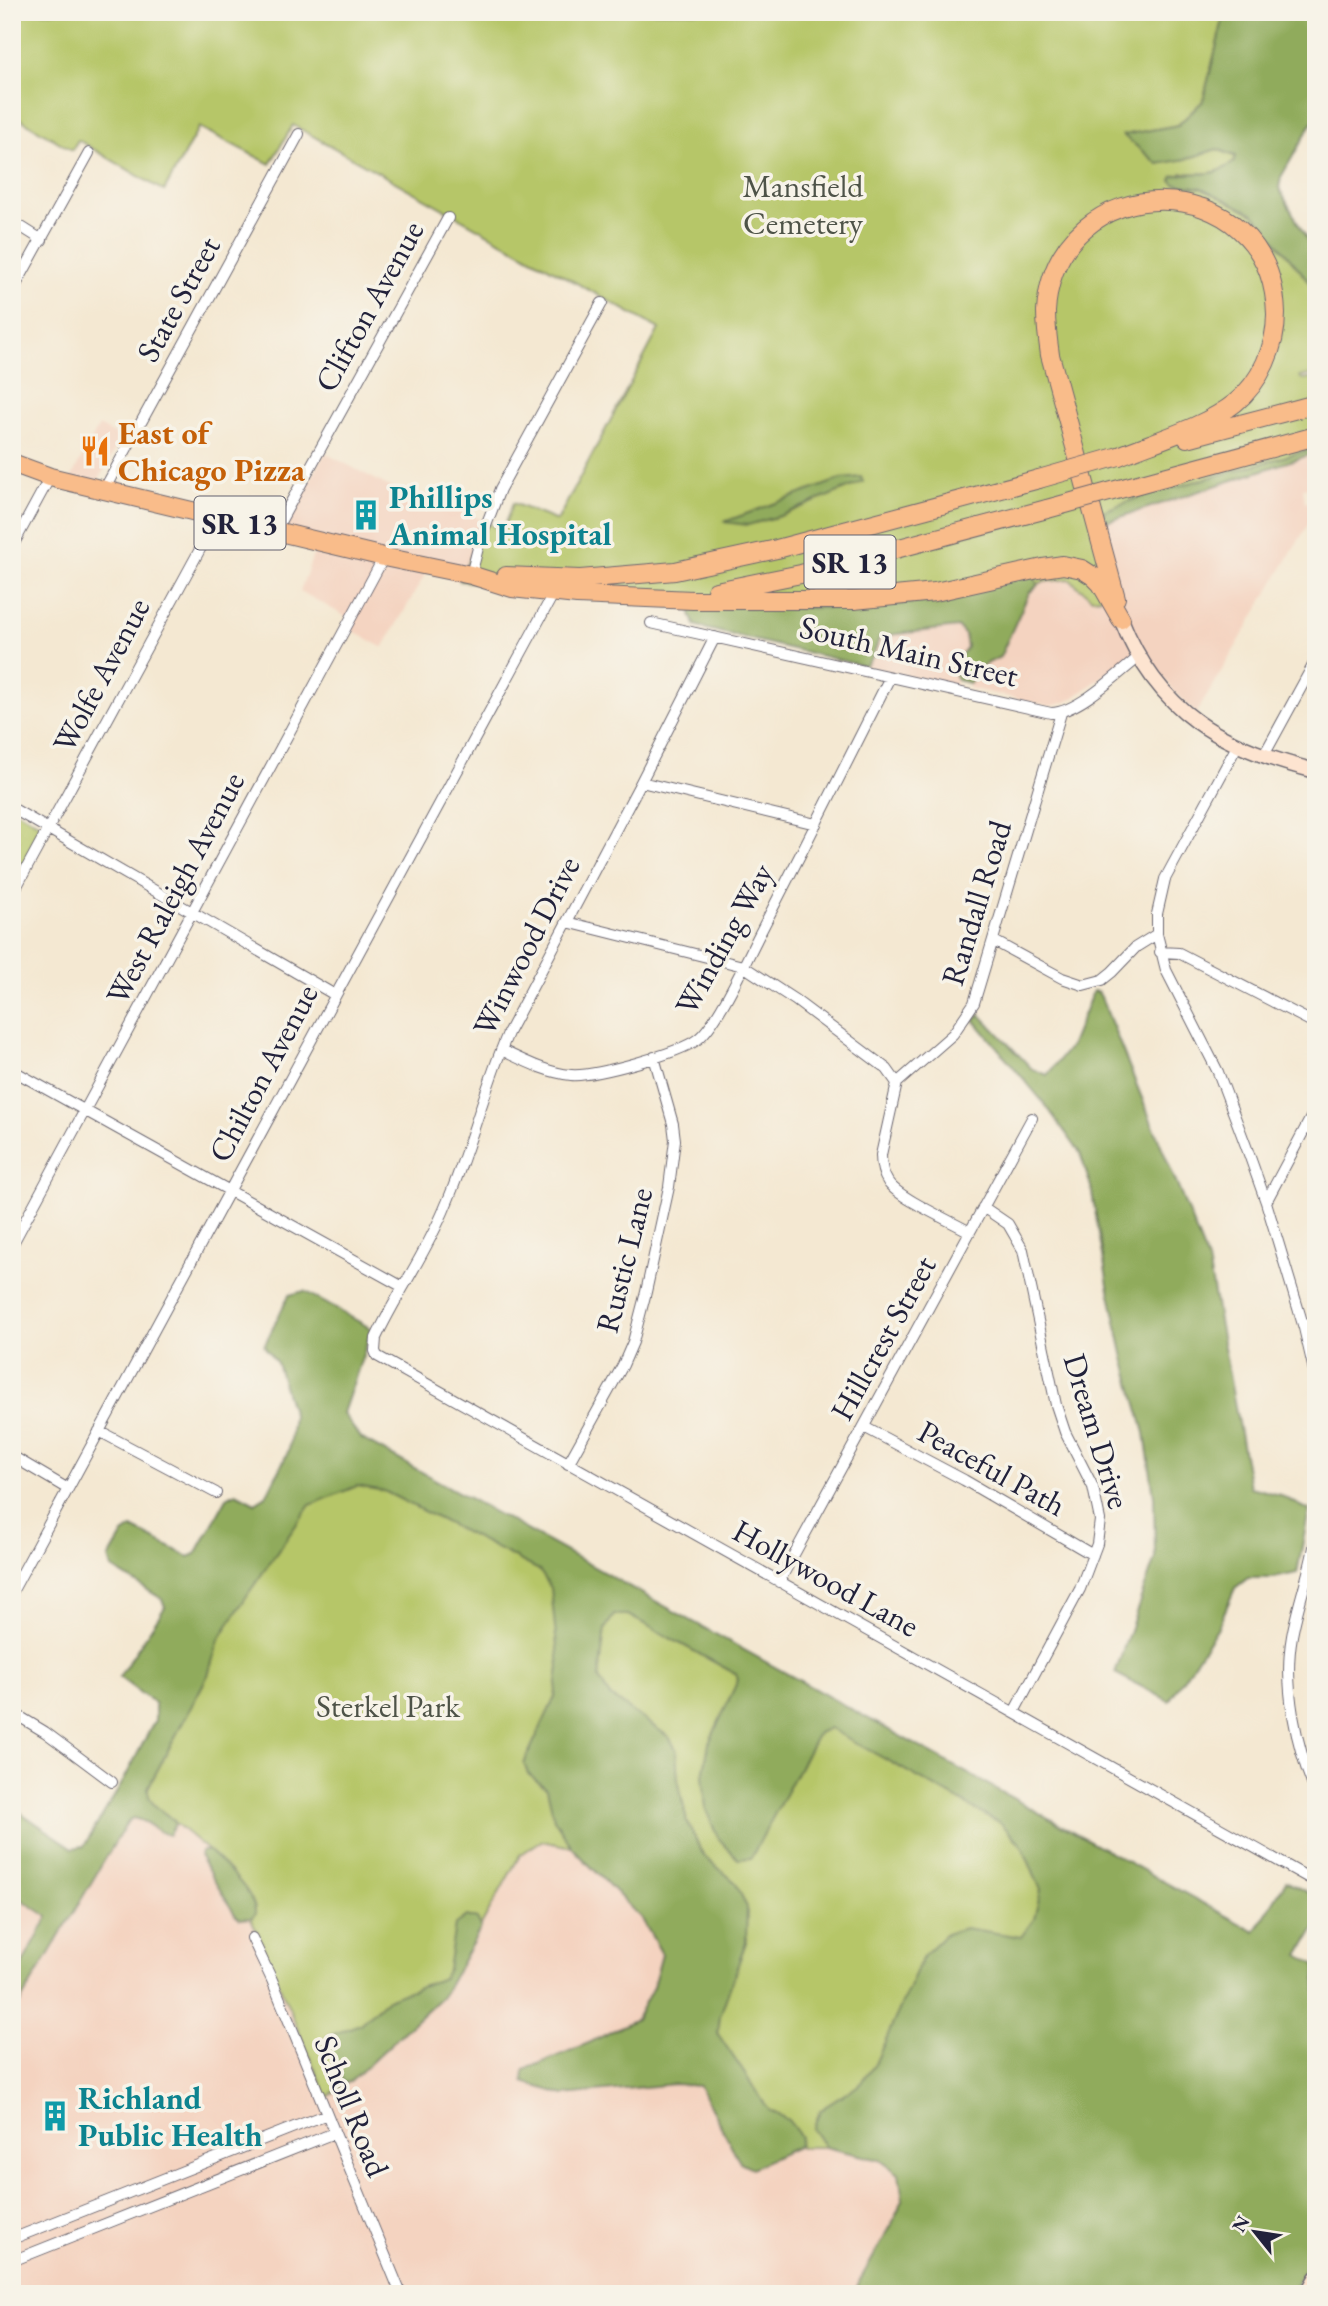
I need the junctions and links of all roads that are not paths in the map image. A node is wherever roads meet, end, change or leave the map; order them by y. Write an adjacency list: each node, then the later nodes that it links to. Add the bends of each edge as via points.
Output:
1 (299, 134): 13 (street, State Street)
2 (89, 153): 5 (street)
3 (448, 218): 15 (street, Clifton Avenue)
4 (12, 221): 5 (street)
5 (41, 240): 6 (street)
6 (12, 292)
7 (602, 303): 18 (street, via 497,496)
8 (1316, 404): 10 (highway, SR 13)
9 (1316, 436): 20 (highway, SR 13, bridge, via 778,580)
10 (1119, 456): 19 (highway, SR 13, bridge, via 777,549 675,571); 21 (highway, via 1208,420 1238,401 1253,384 1272,346 1276,310 1263,263 1234,225 1191,203 1140,202 1101,217 1071,244 1049,293 1051,355)
11 (12, 463): 12 (highway, SR 13)
12 (50, 477): 13 (highway, SR 13); 16 (street)
13 (104, 490): 14 (highway, SR 13)
14 (217, 517): 15 (highway, SR 13); 34 (street, Wolfe Avenue)
15 (275, 531): 17 (highway, SR 13)
16 (12, 547)
17 (384, 557): 18 (highway, SR 13); 36 (street, West Raleigh Avenue)
18 (471, 576): 19 (highway, SR 13, via 512,588)
19 (557, 586): 20 (highway, SR 13, via 603,597); 42 (street, Chilton Avenue)
20 (649, 597): 21 (highway, via 701,601 886,598 1063,565 1093,576)
21 (1121, 619): 24 (street)
22 (651, 623): 23 (street, South Main Street)
23 (715, 637): 26 (street, South Main Street); 31 (street, Winwood Drive)
24 (1139, 657): 27 (street); 28 (street, via 1183,710)
25 (1316, 660): 29 (street)
26 (890, 677): 27 (street, South Main Street); 33 (street, Winding Way)
27 (1060, 713): 39 (street, Randall Road)
28 (1237, 746): 29 (street); 38 (street, via 1165,879)
29 (1263, 757): 30 (street)
30 (1316, 771)
31 (641, 782): 33 (street); 37 (street, Winwood Drive)
32 (12, 808): 34 (street)
33 (816, 824): 41 (street, Winding Way)
34 (48, 829): 35 (street, Wolfe Avenue); 36 (street)
35 (12, 895)
36 (192, 912): 42 (street); 49 (street, West Raleigh Avenue)
37 (567, 922): 41 (street); 44 (street, Winwood Drive)
38 (1157, 934): 39 (street, via 1102,979 1083,985); 40 (street)
39 (994, 941): 47 (street, Randall Road, via 974,1003 961,1025)
40 (1160, 952): 43 (street, via 1179,953); 52 (street, via 1230,1101)
41 (743, 966): 45 (street, Winding Way, via 699,1038); 47 (street, via 887,1069)
42 (335, 995): 51 (street, Chilton Avenue)
43 (1316, 1024)
44 (501, 1051): 45 (street, Winding Way, via 569,1075 598,1073); 56 (street, Winwood Drive, via 454,1187)
45 (654, 1057): 61 (street, Rustic Lane, via 673,1124 671,1177 633,1342)
46 (12, 1070): 49 (street)
47 (897, 1083): 54 (street, via 881,1155 888,1182 904,1196)
48 (1316, 1108): 52 (street)
49 (84, 1112): 51 (street); 55 (street, West Raleigh Avenue)
50 (1032, 1118): 53 (street, Hillcrest Street)
51 (229, 1192): 56 (street); 59 (street, Chilton Avenue)
52 (1266, 1202): 57 (street)
53 (983, 1207): 54 (street, Hillcrest Street); 65 (street, Dream Drive, via 1008,1224 1026,1259 1056,1405 1096,1495 1099,1527)
54 (970, 1232): 58 (street, Hillcrest Street)
55 (12, 1245)
56 (403, 1287): 61 (street, Hollywood Lane, via 376,1338 377,1356)
57 (1316, 1379)
58 (864, 1427): 65 (street, Peaceful Path); 66 (street, Hillcrest Street)
59 (99, 1432): 62 (street, Chilton Avenue); 63 (street)
60 (12, 1456): 62 (street)
61 (568, 1464): 66 (street, Hollywood Lane)
62 (68, 1489): 67 (street, Chilton Avenue)
63 (216, 1493)
64 (1315, 1542): 71 (street, via 1289,1654 1295,1716)
65 (1093, 1555): 69 (street, Dream Drive, via 1080,1589)
66 (779, 1583): 69 (street, Hollywood Lane)
67 (12, 1592)
68 (12, 1712): 70 (street)
69 (1014, 1712): 72 (street, Hollywood Lane)
70 (113, 1782)
71 (1316, 1793)
72 (1316, 1882)
73 (252, 1938): 74 (street, Scholl Road)
74 (327, 2114): 75 (street, Scholl Road); 76 (street)
75 (334, 2133): 77 (street); 79 (street, Scholl Road)
76 (12, 2239)
77 (12, 2261)
78 (1316, 2278): 80 (street)
79 (401, 2294)
80 (1307, 2294)

